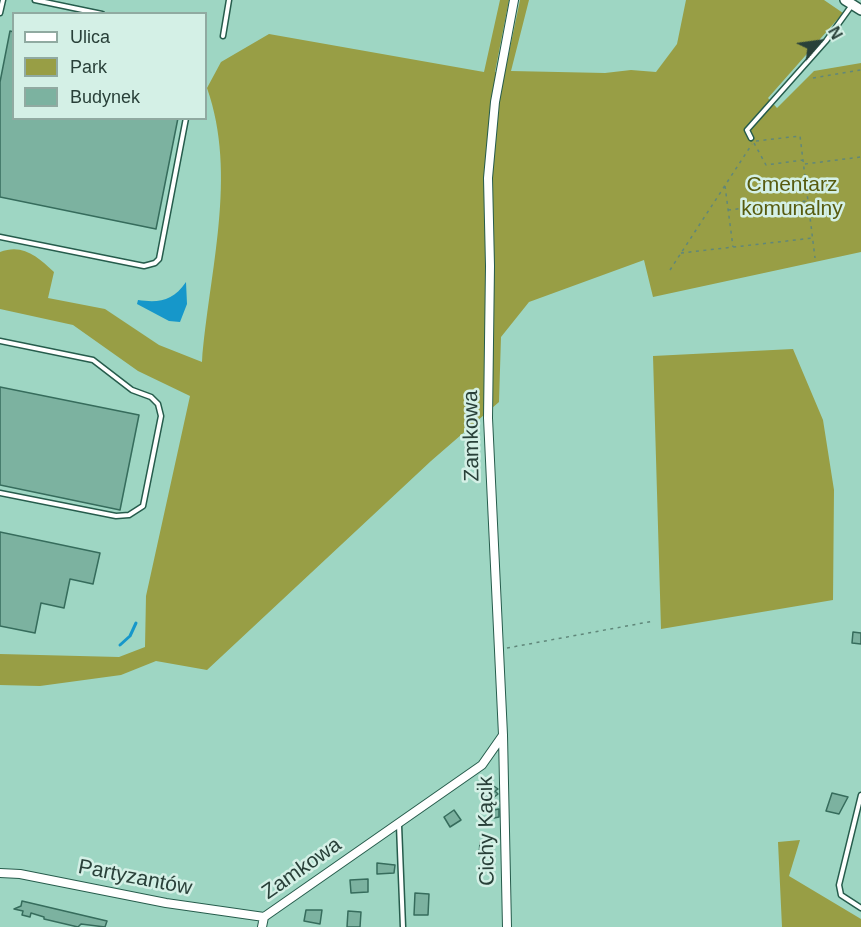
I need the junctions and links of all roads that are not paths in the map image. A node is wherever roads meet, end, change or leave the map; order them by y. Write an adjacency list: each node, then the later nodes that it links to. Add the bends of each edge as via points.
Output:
1 (3, 0): 7 (lane)
2 (35, 0): 6 (lane)
3 (229, 0): 8 (lane)
4 (514, 0): 14 (street, Zamkowa, via 495,102 488,178 488,418)
5 (853, 5): 10 (lane, via 747,130)
6 (92, 12)
7 (0, 13)
8 (223, 36)
9 (186, 120): 11 (lane, via 159,259 155,263 144,266)
10 (752, 140)
11 (0, 237)
12 (0, 341): 13 (lane, via 93,360 132,390 151,397 161,416 143,506 137,512 116,516)
13 (0, 493)
14 (503, 735): 16 (street, Zamkowa, via 482,765); 22 (street, Cichy Kącik)
15 (861, 795): 18 (lane, via 839,885 841,895)
16 (399, 824): 19 (street, Zamkowa); 21 (lane)
17 (0, 873): 19 (street, Partyzantów)
18 (861, 909)
19 (264, 917): 20 (street, Zamkowa)
20 (262, 927)
21 (403, 927)
22 (507, 927)

